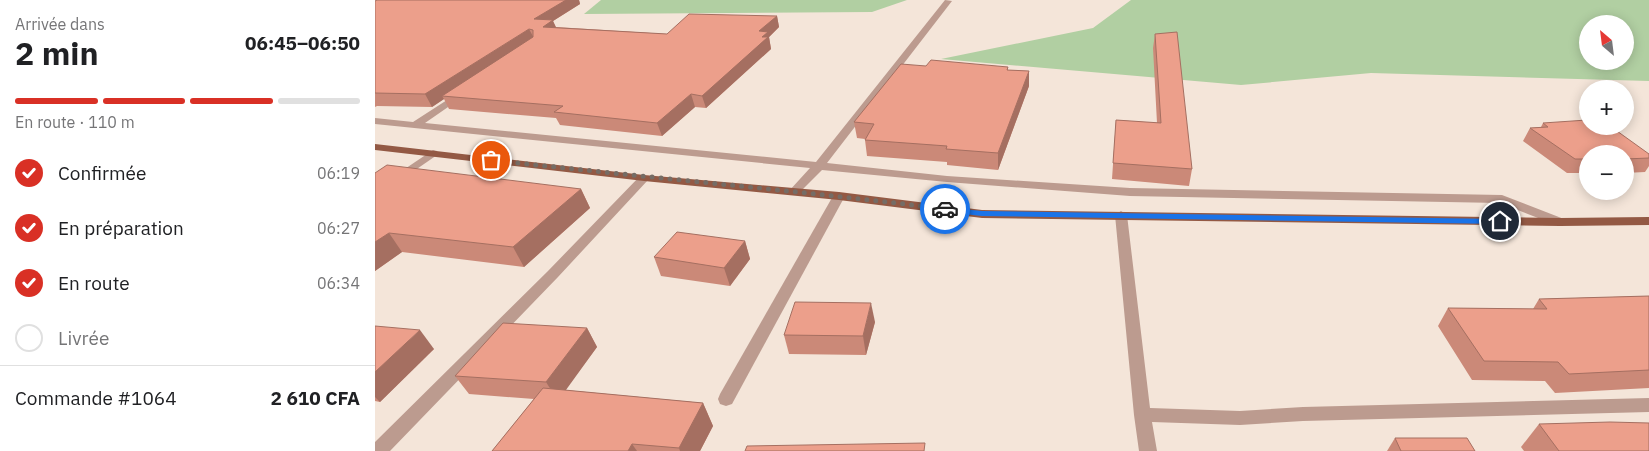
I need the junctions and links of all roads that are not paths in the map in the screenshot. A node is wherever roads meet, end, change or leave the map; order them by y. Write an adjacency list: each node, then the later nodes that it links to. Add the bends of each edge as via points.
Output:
1 (948, 1): 7 (street)
2 (471, 88): 4 (street)
3 (375, 122): 4 (street)
4 (415, 124): 7 (street)
5 (375, 147): 6 (main road)
6 (433, 154): 8 (main road); 10 (street)
7 (819, 166): 9 (street); 14 (street, via 1130,192 1503,199)
8 (644, 178): 9 (main road); 18 (street)
9 (795, 191): 11 (main road)
10 (375, 194)
11 (839, 196): 12 (main road, via 982,214); 15 (street)
12 (1121, 215): 14 (main road); 17 (street)
13 (1649, 221): 14 (main road)
14 (1560, 222)
15 (726, 399)
16 (1649, 405): 17 (street, via 1240,418)
17 (1141, 415): 19 (street)
18 (377, 451)
19 (1148, 451)

